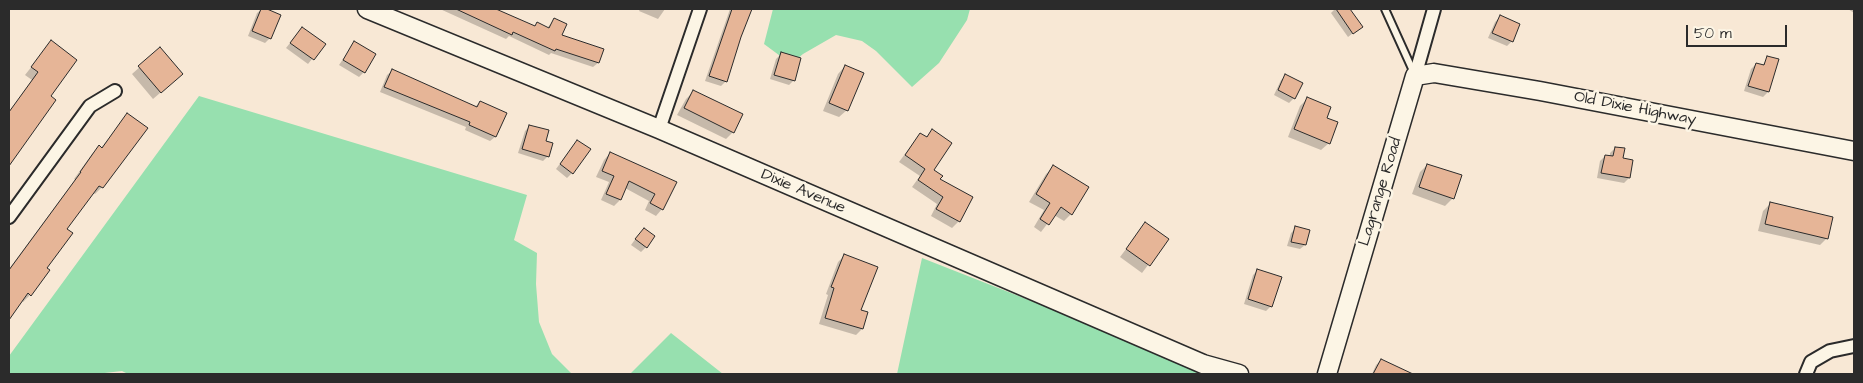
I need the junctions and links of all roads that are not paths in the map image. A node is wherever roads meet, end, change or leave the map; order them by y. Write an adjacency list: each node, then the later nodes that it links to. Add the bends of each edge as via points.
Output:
1 (367, 9): 7 (street, Dixie Avenue)
2 (700, 9): 7 (street)
3 (1386, 9): 5 (lane)
4 (1434, 9): 5 (street, Lagrange Road)
5 (1415, 76): 8 (street, Old Dixie Highway, via 1434,73 1540,91); 12 (street, Lagrange Road)
6 (115, 91): 9 (street, via 90,106)
7 (659, 130): 11 (street, Dixie Avenue, via 1203,364)
8 (1854, 151)
9 (9, 217)
10 (1854, 346): 13 (street, via 1830,351 1811,362)
11 (1239, 374)
12 (1326, 374)
13 (1806, 374)

